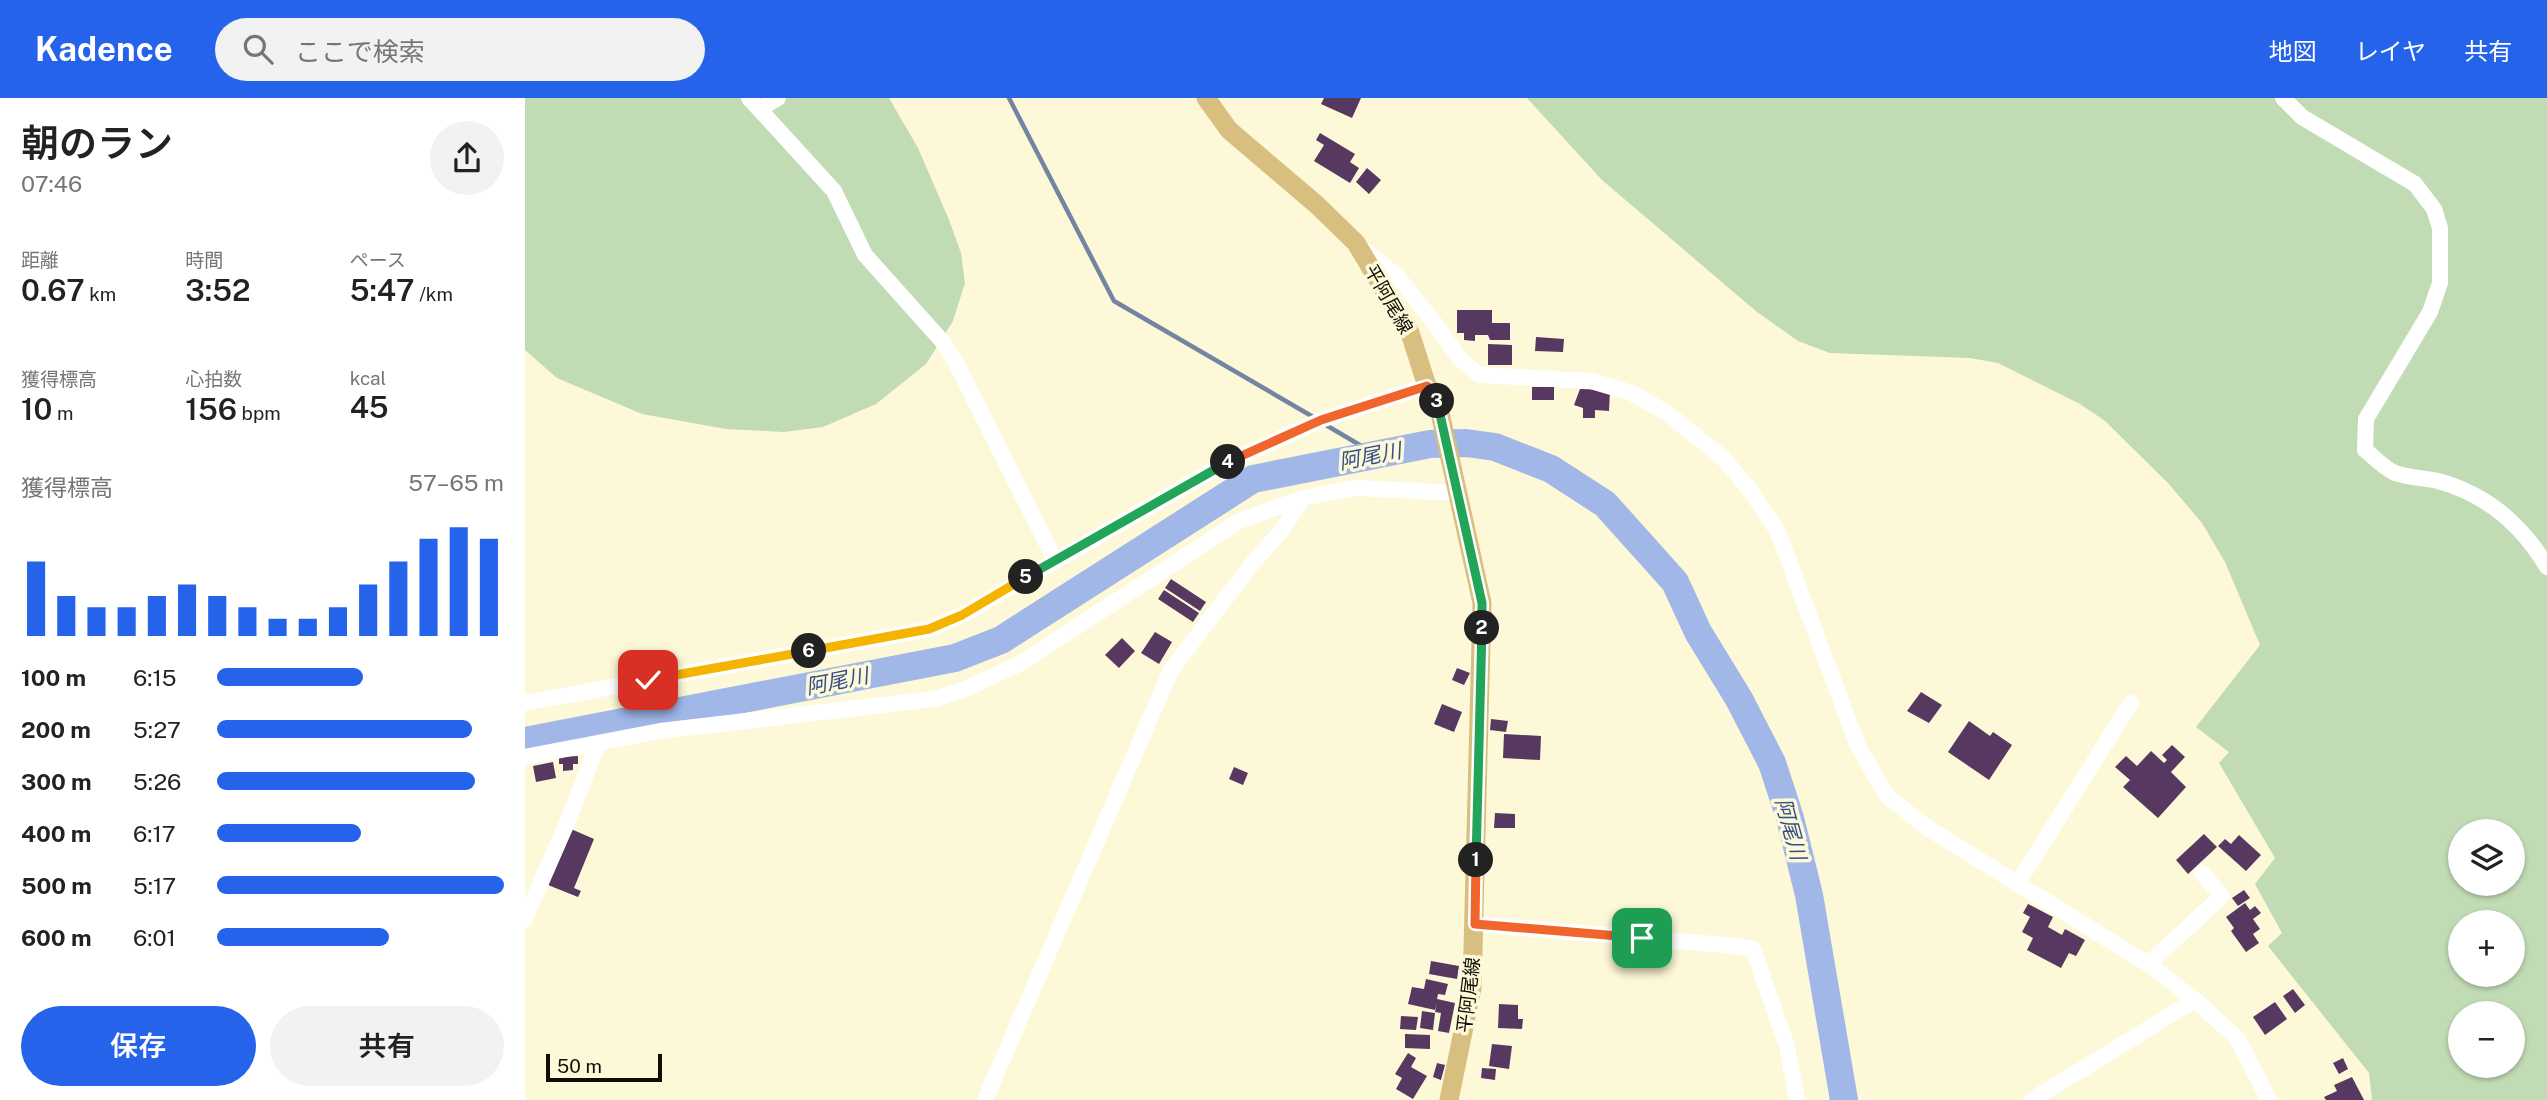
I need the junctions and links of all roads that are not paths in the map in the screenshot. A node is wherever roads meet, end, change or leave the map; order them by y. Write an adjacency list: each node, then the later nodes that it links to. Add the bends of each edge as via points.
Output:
1 (778, 98): 4 (street)
2 (1206, 98): 5 (main road, 平阿尾線, via 1229,130)
3 (2283, 98): 10 (street, via 2302,117 2415,184 2434,209 2440,228 2440,283 2430,312 2366,419 2365,450 2394,473 2439,481 2497,507)
4 (754, 104): 9 (street, via 834,191 865,255 942,341)
5 (1356, 243): 6 (main road, 平阿尾線, via 1410,333); 16 (street, via 1397,276 1460,359 1479,375 1591,381 1632,393 1667,413 1723,458 1779,532 1858,746 1887,796 1929,829)
6 (1431, 391): 7 (main road, 平阿尾線); 9 (street, via 1321,420 1224,464)
7 (1456, 488): 8 (street, via 1356,488); 18 (main road, 平阿尾線, via 1482,603)
8 (1303, 498): 13 (street, via 1239,521 1021,663 963,690 935,699 660,731); 21 (street, via 1171,670)
9 (1055, 560): 11 (street, via 962,615 929,629)
10 (2547, 567)
11 (525, 703)
12 (2131, 703): 16 (street)
13 (598, 743): 14 (street); 17 (street)
14 (525, 757)
15 (2202, 873): 19 (street, via 2222,896)
16 (2017, 884): 19 (street)
17 (525, 919)
18 (1475, 924): 22 (main road, 平阿尾線, via 1470,1007); 23 (street, via 1753,950 1787,1046)
19 (2148, 964): 20 (street)
20 (2195, 1000): 24 (street); 25 (street, via 2237,1038)
21 (985, 1100)
22 (1449, 1100)
23 (1797, 1100)
24 (2032, 1100)
25 (2269, 1100)

